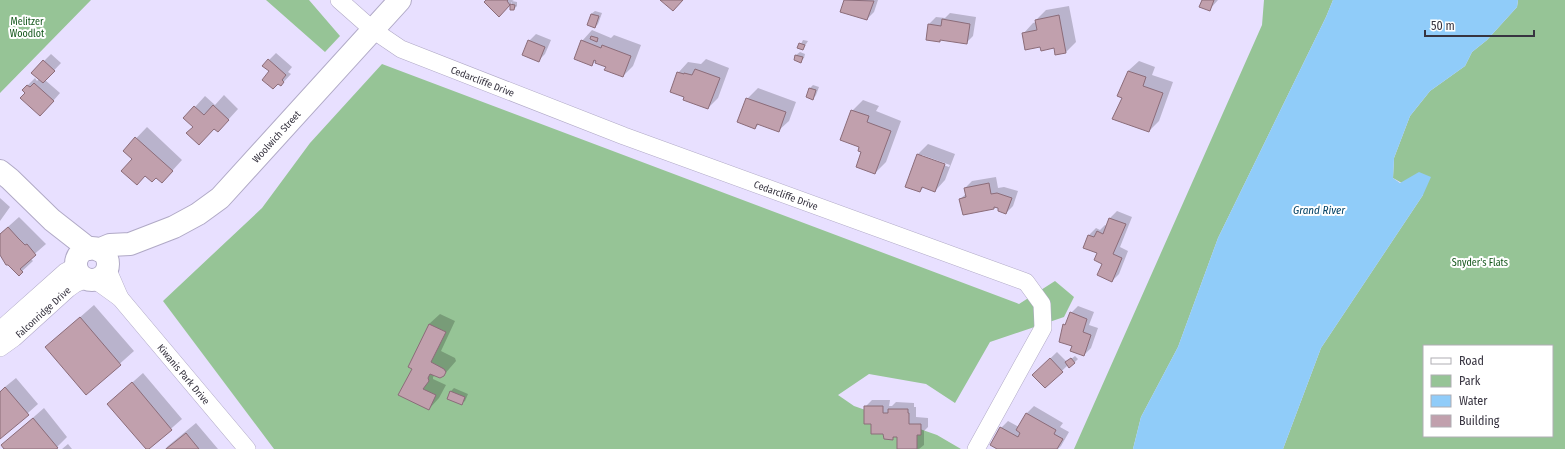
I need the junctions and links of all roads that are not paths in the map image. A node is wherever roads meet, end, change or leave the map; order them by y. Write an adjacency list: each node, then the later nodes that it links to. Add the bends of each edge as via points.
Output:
1 (339, 0): 3 (street, Cedarcliffe Drive)
2 (400, 0): 3 (street, Woolwich Street)
3 (373, 30): 5 (street, Woolwich Street, via 220,198 174,227 130,244 118,256); 9 (street, Cedarcliffe Drive, via 401,49 616,133 1026,282 1042,304 1043,328)
4 (0, 171): 5 (street, via 52,220 66,246)
5 (92, 265): 6 (street, Falconridge Drive, via 65,272); 7 (street, Falconridge Drive, via 75,284); 8 (street, Kiwanis Park Drive)
6 (0, 330)
7 (0, 348)
8 (247, 449)
9 (976, 449)

